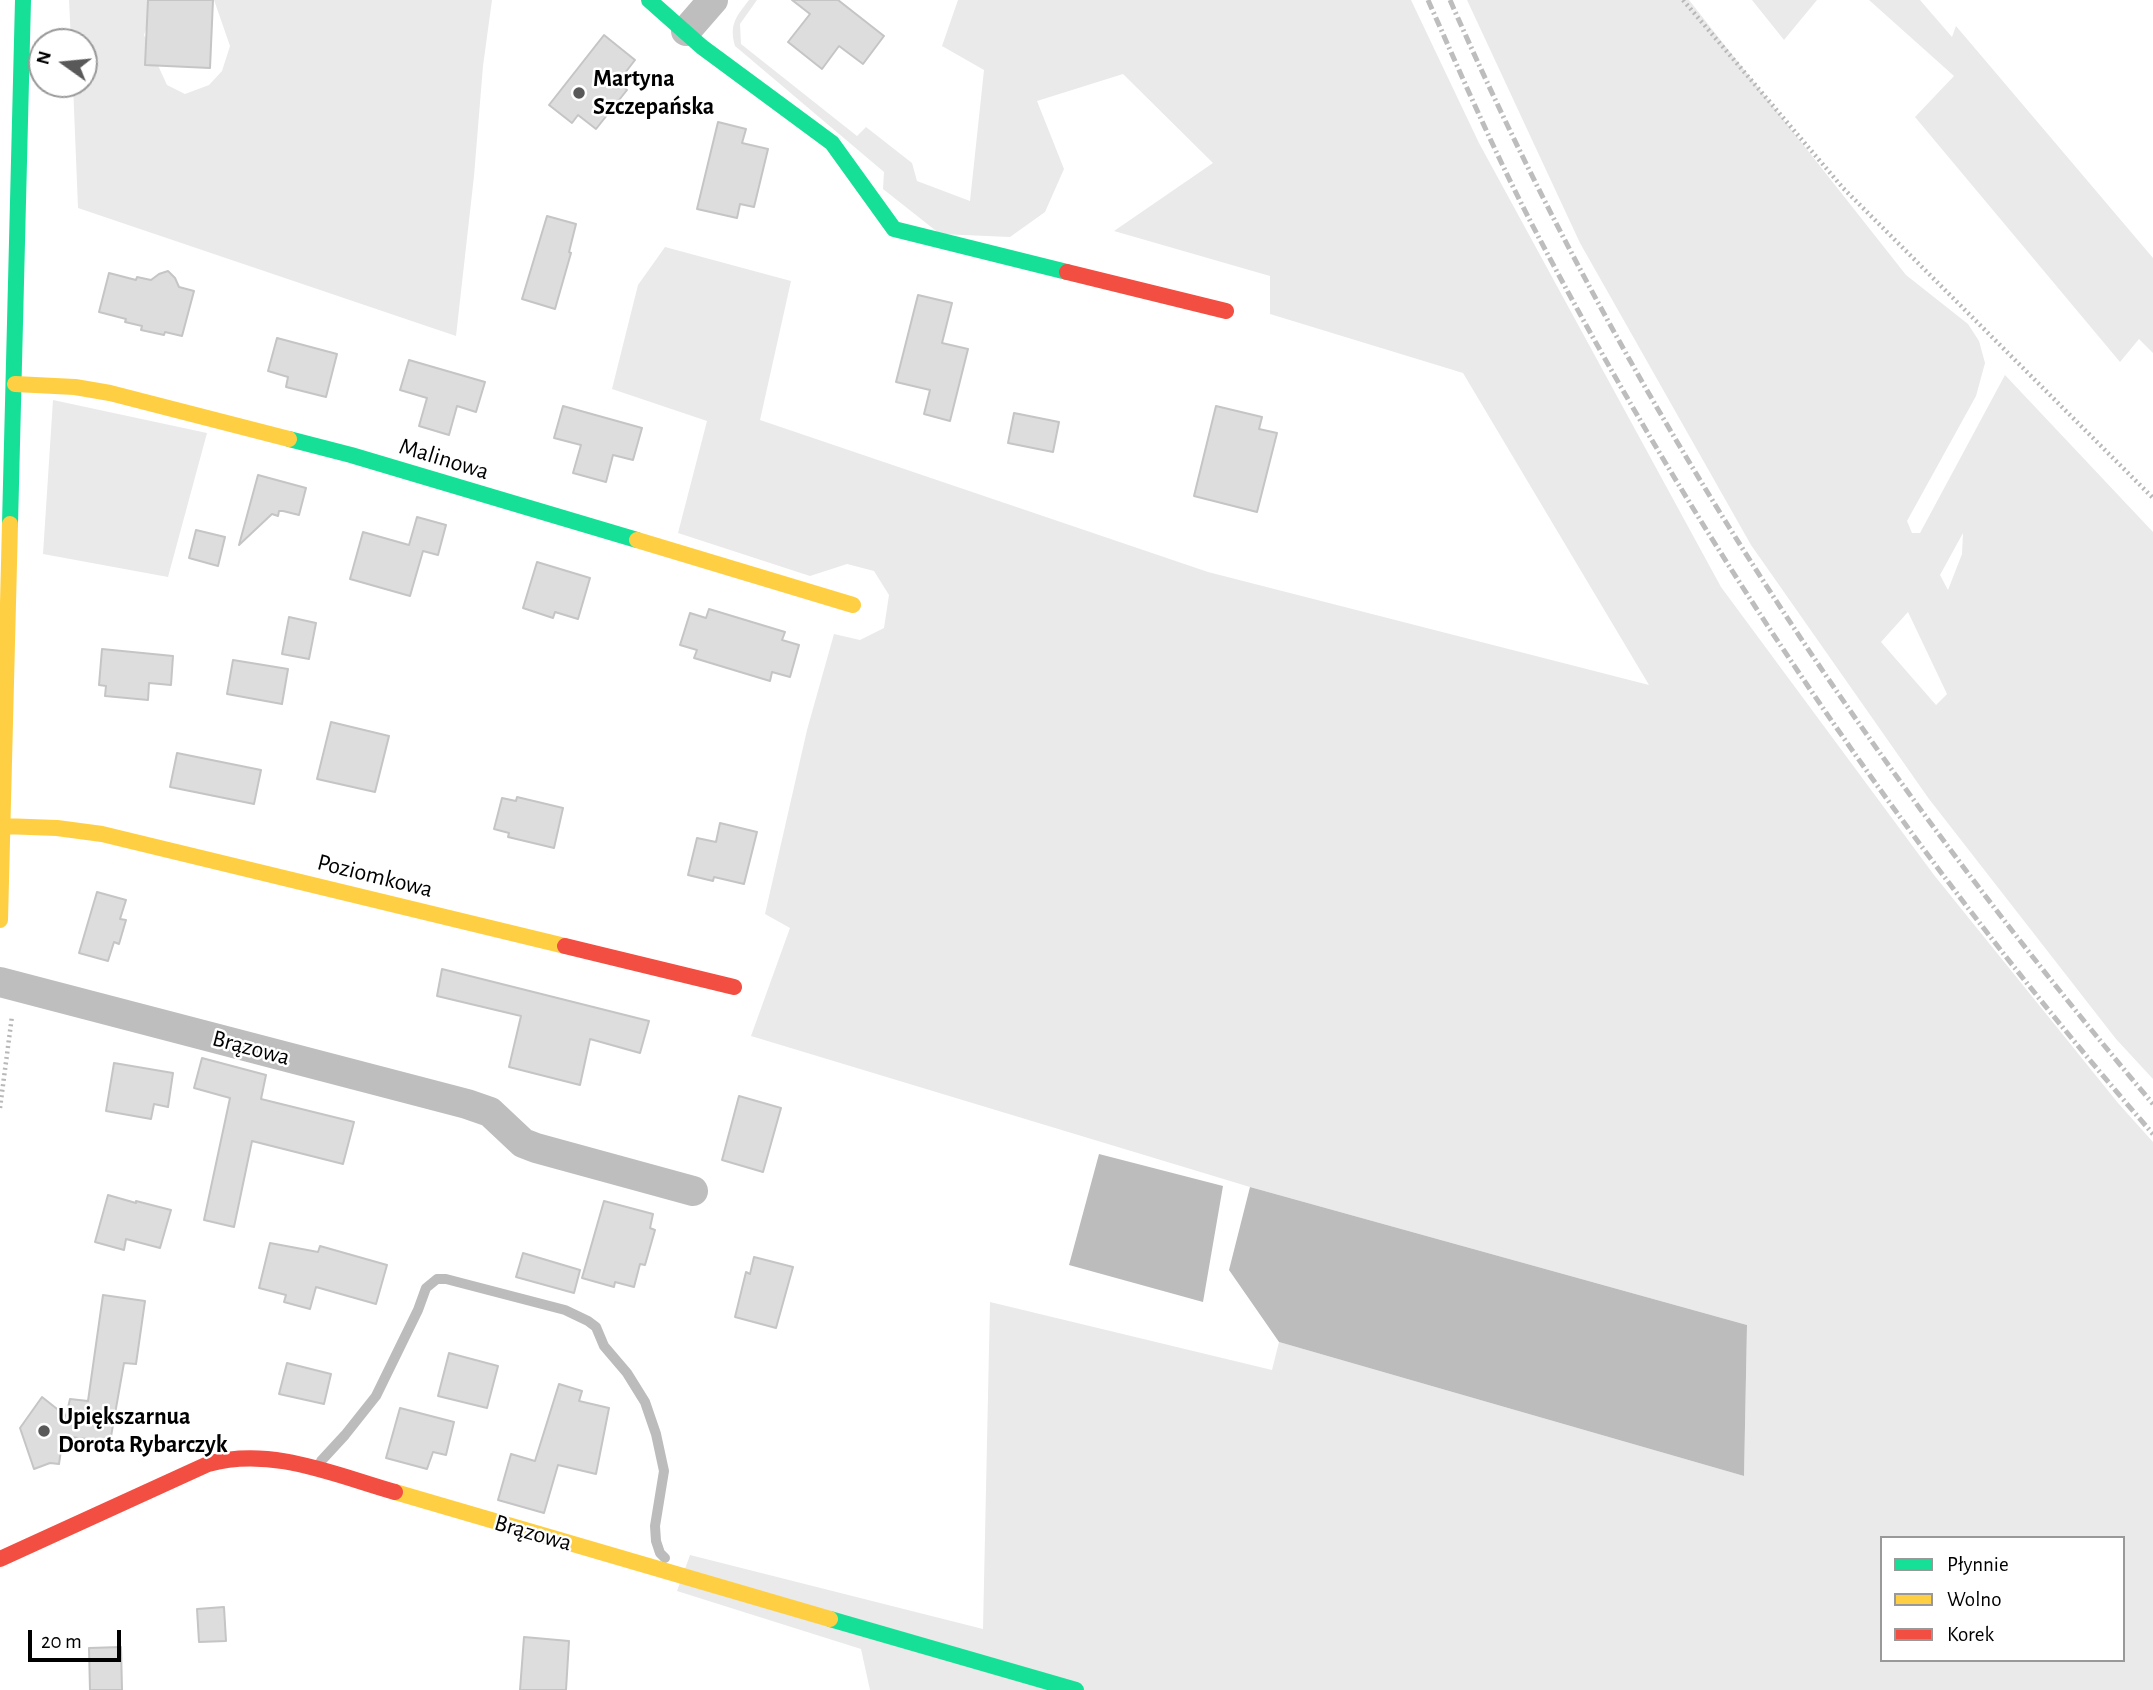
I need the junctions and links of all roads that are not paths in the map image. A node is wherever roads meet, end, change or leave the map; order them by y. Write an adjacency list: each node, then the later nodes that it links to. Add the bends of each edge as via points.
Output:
1 (23, 0): 6 (street)
2 (649, 0): 4 (street)
3 (713, 0): 4 (street)
4 (686, 31): 5 (street, via 832,144 894,229)
5 (1226, 312)
6 (15, 384): 7 (street, Malinowa, via 110,393 351,455); 8 (street)
7 (853, 605)
8 (3, 826): 9 (street); 11 (street, Poziomkowa, via 102,834)
9 (0, 920)
10 (0, 982): 12 (street, Brązowa, via 467,1104 490,1112 536,1149)
11 (734, 987)
12 (693, 1191)
13 (0, 1559): 14 (street, Brązowa, via 208,1464 226,1458 260,1457)
14 (1076, 1690)

